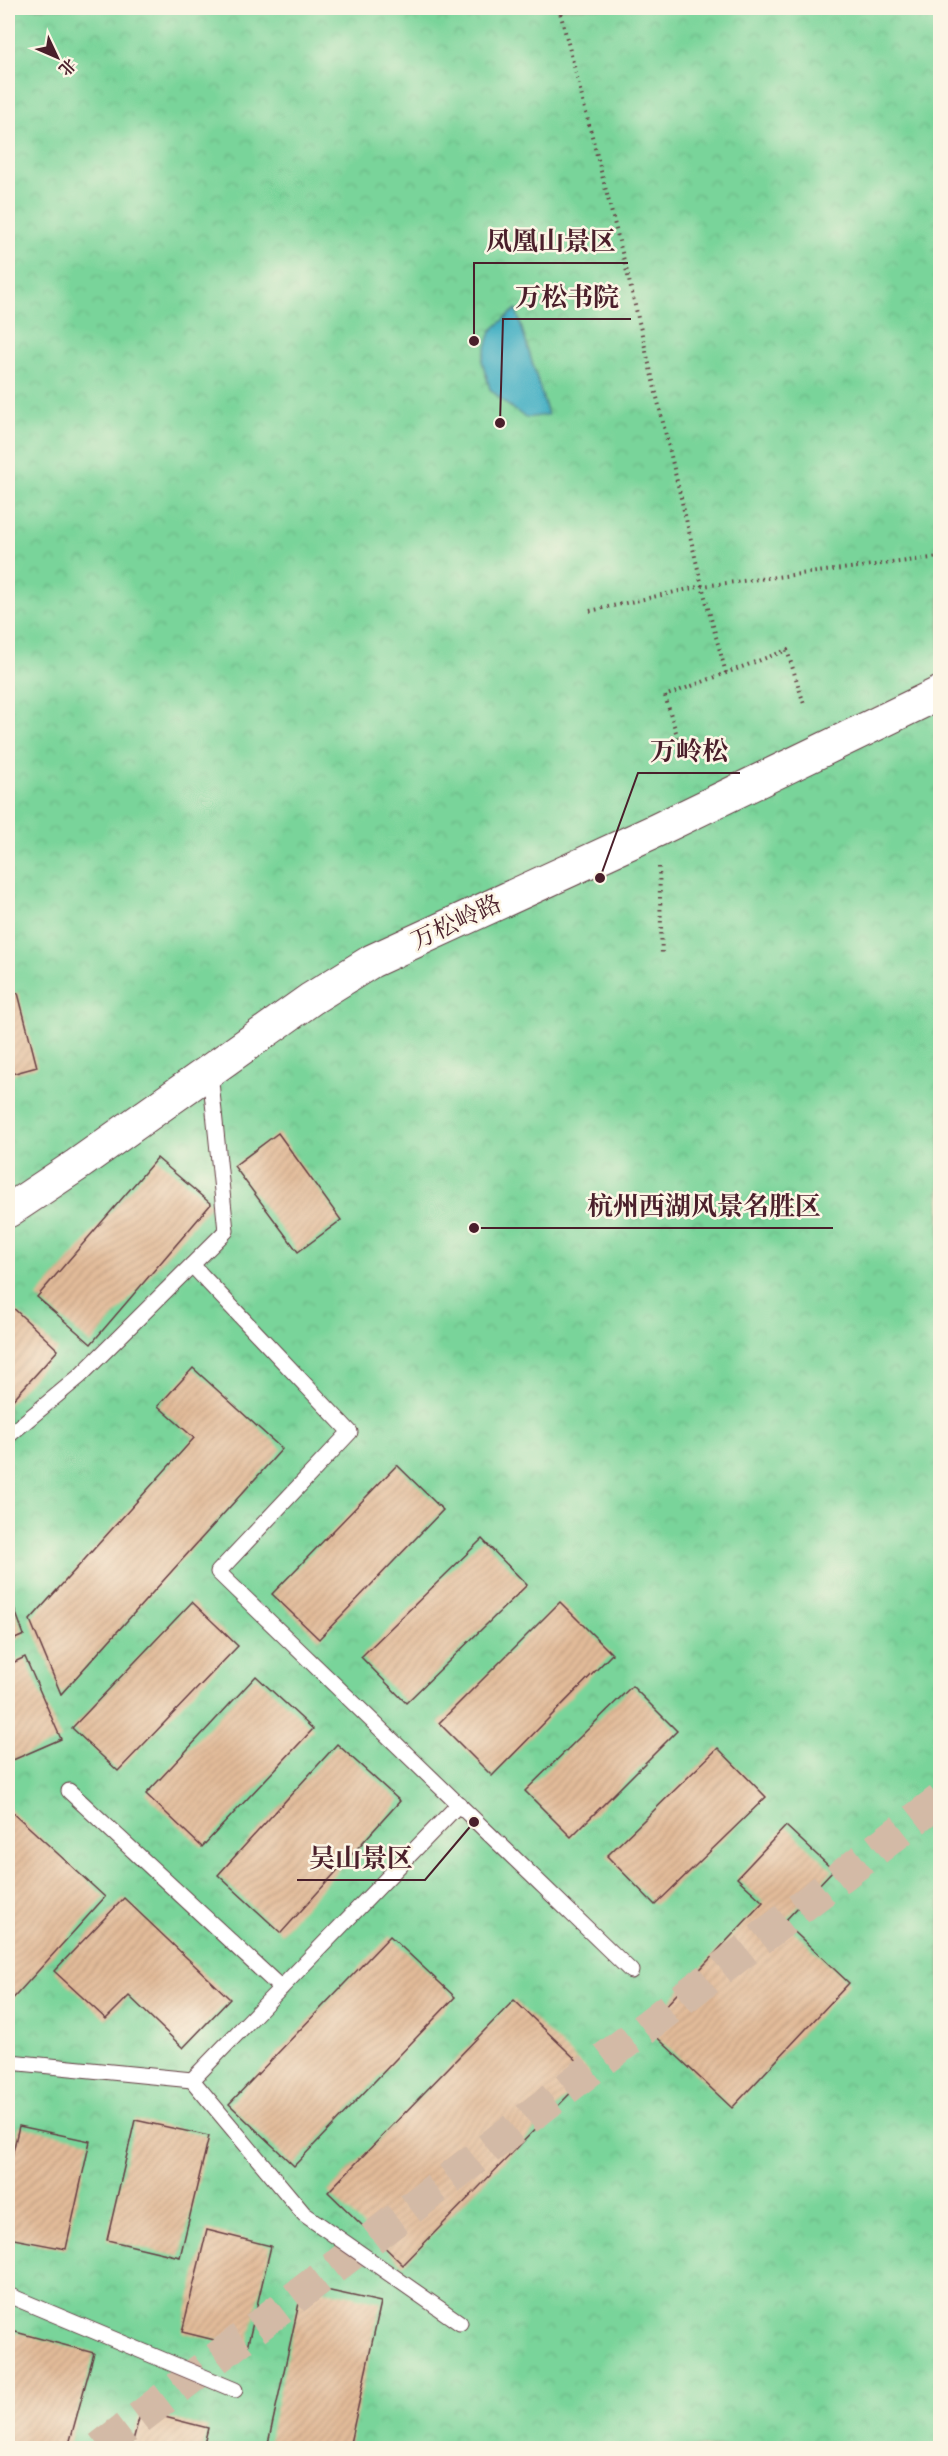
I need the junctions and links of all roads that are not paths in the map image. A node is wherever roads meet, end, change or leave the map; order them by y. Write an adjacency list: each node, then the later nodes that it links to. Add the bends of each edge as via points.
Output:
1 (940, 693): 2 (street, 万松岭路, via 657,830 372,961 311,999)
2 (210, 1072): 3 (street, 万松岭路); 4 (lane, via 226,1231)
3 (8, 1211)
4 (192, 1265): 5 (lane, via 80,1376); 7 (lane, via 350,1432 218,1572)
5 (8, 1436)
6 (69, 1791): 9 (lane)
7 (459, 1804): 8 (lane); 9 (lane)
8 (631, 1971)
9 (281, 1988): 11 (lane)
10 (8, 2069): 11 (lane, via 10,2062)
11 (192, 2080): 13 (lane, via 304,2214)
12 (8, 2295): 14 (lane)
13 (460, 2322)
14 (235, 2390)

